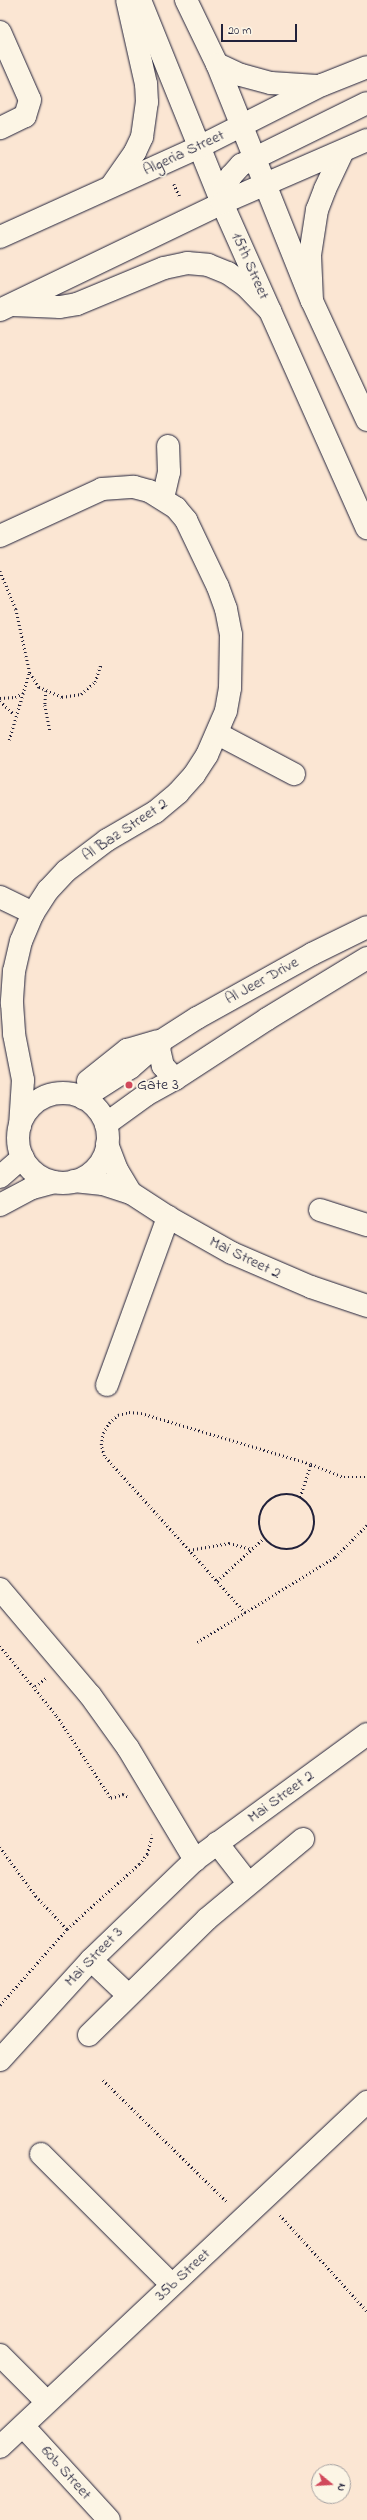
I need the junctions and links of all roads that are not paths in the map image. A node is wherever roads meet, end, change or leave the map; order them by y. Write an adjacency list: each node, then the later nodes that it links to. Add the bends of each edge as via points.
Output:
1 (127, 0): 16 (street, via 146,84 146,121 135,152)
2 (140, 0): 12 (street, 15th Street)
3 (186, 0): 5 (street)
4 (0, 32): 10 (street, via 30,100 25,116)
5 (217, 64): 7 (street, via 241,75 271,83); 9 (street)
6 (367, 66): 7 (street, Algeria Street)
7 (322, 85): 9 (street, Algeria Street)
8 (367, 103): 14 (street)
9 (241, 126): 12 (street, Algeria Street); 14 (street)
10 (0, 128)
11 (367, 140): 13 (street)
12 (199, 147): 16 (street, Algeria Street); 17 (street, 15th Street)
13 (343, 151): 15 (street); 19 (street, via 317,210 310,255)
14 (253, 157): 15 (street); 17 (street, via 231,176 224,188)
15 (264, 185): 17 (street); 19 (street)
16 (111, 186): 18 (street, Algeria Street)
17 (222, 203): 20 (street); 21 (street, 15th Street)
18 (0, 237)
19 (312, 301): 22 (street)
20 (6, 307): 21 (street, via 77,304 164,268 187,263 208,265 228,273 246,286)
21 (270, 311): 25 (street, 15th Street)
22 (367, 420)
23 (168, 446): 24 (street, via 169,472)
24 (163, 498): 26 (street, Al Baz Street 2, via 134,487 102,489); 27 (street, Al Baz Street 2, via 186,520 226,609 231,635 232,664 226,711)
25 (367, 528)
26 (0, 536)
27 (218, 734): 28 (street); 30 (street, Al Baz Street 2, via 207,755 178,793 155,812 86,855 48,890)
28 (294, 774)
29 (0, 896): 30 (street)
30 (33, 913): 34 (street, Al Baz Street 2, via 21,941 14,971 14,1034)
31 (367, 927): 33 (street, Al Jeer Drive, via 254,985)
32 (367, 958): 35 (street, Al Jeer Drive, via 267,1018)
33 (161, 1041): 35 (street, via 159,1049 162,1062); 36 (street, Al Jeer Drive, via 130,1068)
34 (20, 1064): 36 (street, via 42,1082); 37 (street, Al Baz Street 2, via 24,1096)
35 (175, 1079): 38 (street, Al Jeer Drive, via 152,1105)
36 (74, 1095): 37 (street, via 52,1094 38,1101 30,1108); 38 (street, via 97,1108)
37 (20, 1126): 39 (street, via 18,1136)
38 (107, 1134): 41 (street, via 100,1164 84,1178); 42 (street, Mai Street 2, via 117,1170)
39 (23, 1157): 40 (street); 41 (street, via 35,1173)
40 (0, 1177)
41 (64, 1182): 42 (street, Mai Street 2, via 103,1184); 43 (street, via 32,1188)
42 (131, 1193): 45 (street, Mai Street 2)
43 (0, 1206)
44 (320, 1210): 46 (street)
45 (168, 1218): 47 (street, Mai Street 2, via 271,1271); 48 (street)
46 (367, 1225)
47 (367, 1306)
48 (107, 1385)
49 (0, 1589): 53 (street, via 49,1645 107,1719 163,1803)
50 (367, 1734): 52 (street, Mai Street 2)
51 (303, 1839): 54 (street)
52 (217, 1843): 53 (street, Mai Street 2); 54 (street)
53 (195, 1860): 55 (street, Mai Street 3)
54 (248, 1883): 56 (street)
55 (91, 1960): 56 (street); 58 (street, Mai Street 3)
56 (128, 1995): 57 (street)
57 (89, 2035)
58 (0, 2060)
59 (367, 2102): 61 (street, 35b Street)
60 (41, 2154): 61 (street)
61 (172, 2285): 63 (street, 35b Street)
62 (0, 2355): 63 (street)
63 (47, 2402): 64 (street, 35b Street)
64 (23, 2426): 65 (street, 35b Street); 66 (street, 60b Street)
65 (0, 2447)
66 (108, 2520)

